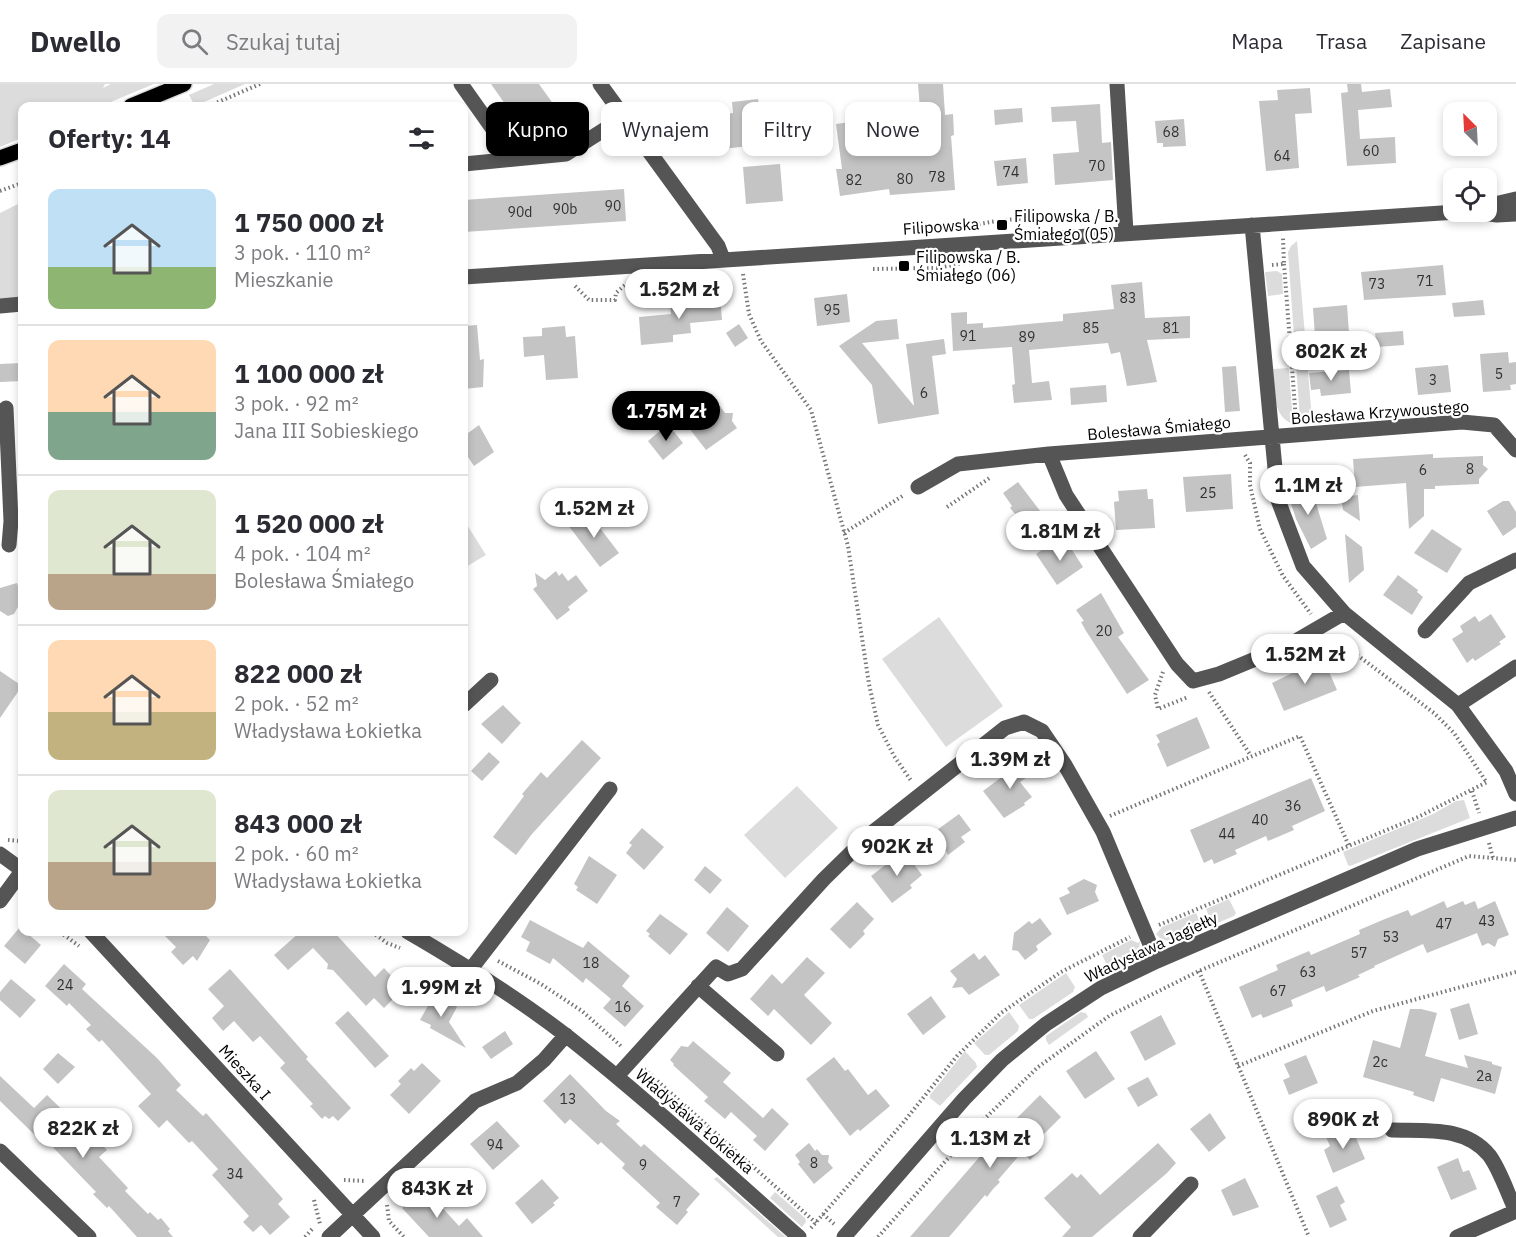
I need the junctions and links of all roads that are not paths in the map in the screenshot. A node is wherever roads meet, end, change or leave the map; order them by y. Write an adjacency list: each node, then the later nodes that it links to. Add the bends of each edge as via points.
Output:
1 (184, 84): 5 (main road)
2 (461, 84): 11 (street)
3 (600, 84): 6 (street)
4 (1117, 84): 19 (street)
5 (141, 102)
6 (613, 102)
7 (601, 132): 11 (street, via 566,154)
8 (18, 151): 10 (main road)
9 (652, 156): 20 (street, via 718,246)
10 (0, 158)
11 (514, 159): 12 (street)
12 (468, 164)
13 (1516, 199): 14 (street)
14 (1497, 203)
15 (1443, 213): 18 (street, Filipowska)
16 (1516, 214): 17 (street)
17 (1497, 215)
18 (1252, 225): 19 (street, Filipowska); 25 (street)
19 (1126, 232): 20 (street, Filipowska)
20 (723, 260): 21 (street, Filipowska)
21 (468, 277)
22 (18, 304): 23 (street)
23 (0, 306)
24 (6, 408): 29 (street)
25 (1272, 437): 26 (street, Bolesława Krzywoustego, via 1462,422 1494,425); 27 (street, Bolesława Śmiałego); 31 (street, via 1278,500 1303,566)
26 (1516, 450)
27 (1049, 454): 28 (street, Bolesława Śmiałego, via 958,464); 31 (street, via 1066,495 1177,664 1193,681 1289,645)
28 (918, 487)
29 (11, 546)
30 (1516, 560): 32 (street, via 1468,583)
31 (1344, 613): 36 (street)
32 (1425, 631)
33 (1516, 667): 36 (street)
34 (491, 680): 35 (street)
35 (468, 701)
36 (1458, 705): 38 (street, via 1506,771)
37 (610, 789): 47 (street)
38 (1516, 794)
39 (1516, 818): 46 (street, Władysława Jagiełły, via 1417,849)
40 (0, 854): 41 (street)
41 (18, 868)
42 (18, 876): 43 (street)
43 (0, 901)
44 (95, 936): 56 (street, Mieszka I)
45 (415, 936): 47 (street, Władysława Łokietka)
46 (1157, 961): 48 (street, via 1098,824 1042,731 1024,722 1005,728 860,843 742,969 728,974 716,967); 61 (street, Władysława Jagiełły, via 1101,988 1046,1024 1002,1060)
47 (471, 969): 49 (street, Władysława Łokietka)
48 (698, 986): 50 (street); 51 (street)
49 (566, 1035): 51 (street, Władysława Łokietka); 56 (street, via 518,1083 475,1101)
50 (777, 1054)
51 (617, 1076): 60 (street, Władysława Łokietka)
52 (1392, 1130): 55 (street, via 1444,1131 1470,1139 1490,1156)
53 (0, 1151): 57 (street)
54 (1191, 1184): 62 (street)
55 (1516, 1211): 63 (street)
56 (352, 1216): 58 (street); 59 (street, Mieszka I)
57 (88, 1237)
58 (329, 1237)
59 (373, 1237)
60 (799, 1237)
61 (844, 1237)
62 (1140, 1237)
63 (1457, 1237)

